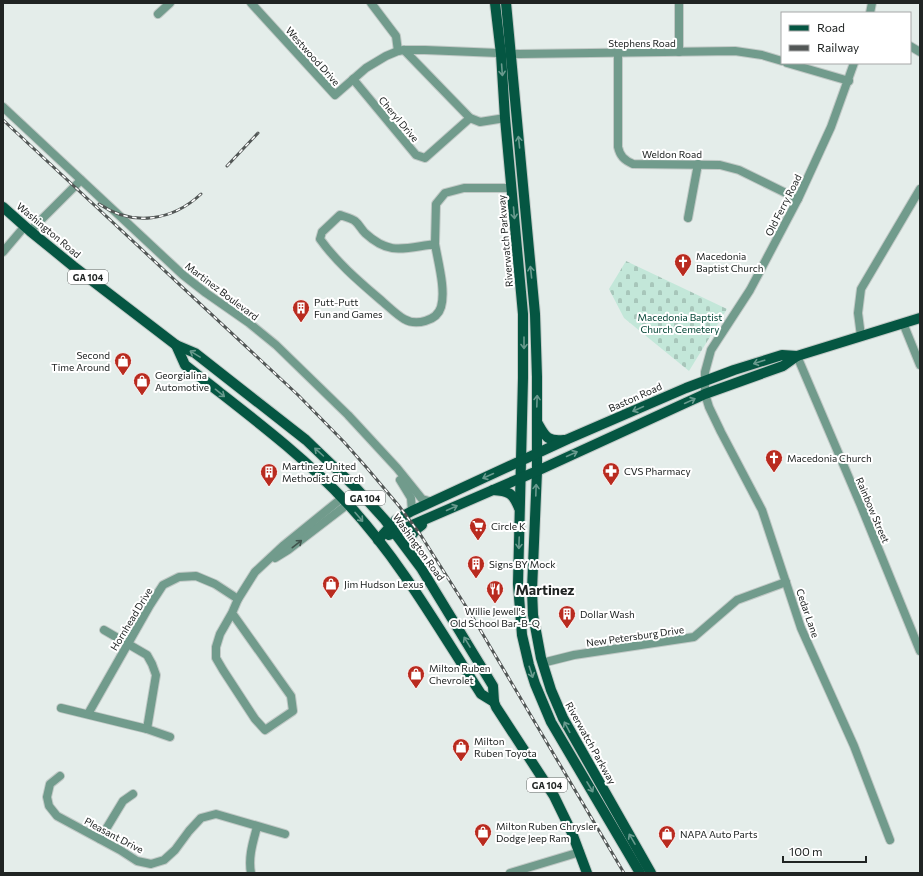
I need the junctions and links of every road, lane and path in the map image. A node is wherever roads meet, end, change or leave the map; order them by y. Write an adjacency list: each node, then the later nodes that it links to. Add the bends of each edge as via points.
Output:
1 (170, 3): 7 (street)
2 (251, 3): 17 (street, Westwood Drive, via 335,95)
3 (371, 3): 9 (street, via 396,36)
4 (495, 3): 13 (main road, Riverwatch Parkway)
5 (506, 3): 13 (main road, Riverwatch Parkway)
6 (679, 3): 11 (street)
7 (158, 14)
8 (911, 47): 12 (street)
9 (401, 50): 13 (street, Westwood Drive); 17 (street, Westwood Drive, via 380,59); 20 (street)
10 (618, 52): 11 (street, Stephens Road); 13 (street, Stephens Road); 22 (street, Weldon Road, via 620,155 625,161 633,164)
11 (679, 52): 14 (street, Stephens Road, via 736,51)
12 (920, 52)
13 (506, 54): 21 (main road, Riverwatch Parkway, one-way to 21); 40 (main road, Riverwatch Parkway, one-way to 13, via 535,314)
14 (781, 62)
15 (790, 64): 18 (street)
16 (854, 64): 18 (street, Old Ferry Road)
17 (353, 79): 20 (street, Cheryl Drive, via 416,155 425,158)
18 (849, 81): 26 (street, Old Ferry Road)
19 (3, 107): 23 (street, Martinez Boulevard)
20 (470, 118): 21 (street, via 480,122)
21 (505, 118): 24 (main road, Riverwatch Parkway)
22 (698, 164): 26 (street, Weldon Road, via 730,167); 28 (street)
23 (81, 180): 29 (street); 43 (street, Martinez Boulevard, via 189,280 276,345 348,415)
24 (512, 188): 30 (street, via 464,188 445,193 436,204); 44 (main road, Riverwatch Parkway, one-way to 44, via 523,314)
25 (920, 190): 34 (street, via 861,289 858,313)
26 (798, 199): 38 (street, Old Ferry Road, via 750,290 711,350)
27 (3, 207): 29 (main road, Washington Road / GA 104)
28 (688, 218)
29 (28, 229): 31 (street); 35 (main road, Washington Road / GA 104)
30 (435, 244): 30 (street, via 389,248 377,243 354,220 340,215 322,232 320,240 365,287 397,314 406,320 421,322 432,318 440,310 442,298)
31 (3, 252)
32 (920, 318): 33 (main road, Baston Road)
33 (902, 323): 34 (main road, Baston Road); 37 (street)
34 (861, 336): 36 (main road, Baston Road)
35 (176, 345): 48 (main road, Washington Road / GA 104, one-way to 48, via 185,365 296,454); 50 (main road, Washington Road / GA 104, one-way to 35, via 306,440 195,353)
36 (797, 356): 38 (main road, Baston Road, one-way to 38, via 782,355); 39 (main road, via 783,366); 64 (street, Rainbow Street)
37 (920, 365)
38 (705, 381): 39 (street, Old Ferry Road); 41 (main road, Baston Road, one-way to 41)
39 (706, 394): 45 (main road, one-way to 39); 57 (street, Cedar Lane, via 721,432 762,510)
40 (536, 421): 41 (main road, via 545,436 552,440); 42 (main road, Riverwatch Parkway)
41 (568, 439): 42 (main road, Baston Road)
42 (536, 454): 44 (main road, Baston Road); 45 (main road, Riverwatch Parkway)
43 (390, 462): 49 (street, Martinez Boulevard, via 422,499); 52 (street, Martinez Boulevard, via 411,498)
44 (520, 462): 46 (main road, Riverwatch Parkway); 49 (main road, Baston Road, one-way to 49)
45 (537, 471): 46 (main road); 59 (main road, Riverwatch Parkway, one-way to 45)
46 (520, 478): 47 (main road); 51 (main road, Riverwatch Parkway)
47 (491, 490): 51 (main road, via 509,493 516,499); 53 (main road, one-way to 47)
48 (345, 501): 55 (main road, Washington Road / GA 104, one-way to 55); 60 (street, via 284,545 255,572)
49 (432, 502): 52 (main road, Baston Road)
50 (372, 505): 52 (main road, via 391,515); 54 (main road, Washington Road / GA 104)
51 (520, 510): 58 (main road, Riverwatch Parkway, one-way to 58)
52 (412, 511): 54 (main road, Baston Road, via 396,520)
53 (428, 519): 54 (main road); 56 (main road, via 413,532 410,541)
54 (392, 530): 55 (main road, Baston Road); 56 (main road, Washington Road / GA 104)
55 (378, 540): 66 (main road, Washington Road / GA 104, via 410,583 481,694)
56 (418, 564): 66 (main road, Washington Road / GA 104, one-way to 56, via 493,686)
57 (786, 582): 65 (street, New Petersburg Drive, via 737,600 694,638 574,655); 76 (street, Cedar Lane, via 801,628 854,746)
58 (519, 595): 59 (main road); 81 (main road, Riverwatch Parkway, one-way to 81, via 524,645 533,678 551,722)
59 (533, 595): 65 (main road, Riverwatch Parkway, via 533,615)
60 (238, 599): 61 (street); 63 (street, Hornhead Drive, via 215,584 196,576 179,577 163,585)
61 (232, 613): 61 (street, via 220,634 216,658 255,719 265,730 293,711 291,696)
62 (104, 630): 63 (street)
63 (128, 644): 68 (street, Hornhead Drive); 69 (street, via 147,655 156,675)
64 (920, 651)
65 (542, 663): 82 (main road, Riverwatch Parkway, one-way to 65, via 563,718 550,690)
66 (494, 702): 77 (main road, Washington Road / GA 104, via 554,796)
67 (61, 708): 68 (street)
68 (88, 714): 69 (street)
69 (147, 729): 70 (street)
70 (170, 737)
71 (60, 776): 75 (street, Pleasant Drive, via 50,784 47,797 49,806 57,816)
72 (133, 794): 75 (street, via 123,801)
73 (257, 827): 74 (street, Pleasant Drive); 75 (street, Pleasant Drive, via 216,814 201,818 170,855 151,864 137,861); 78 (street, via 252,845)
74 (285, 834)
75 (100, 839)
76 (890, 840)
77 (580, 852): 79 (street); 80 (main road, Washington Road / GA 104)
78 (251, 873)
79 (510, 873)
80 (587, 873)
81 (640, 873)
82 (651, 873)

